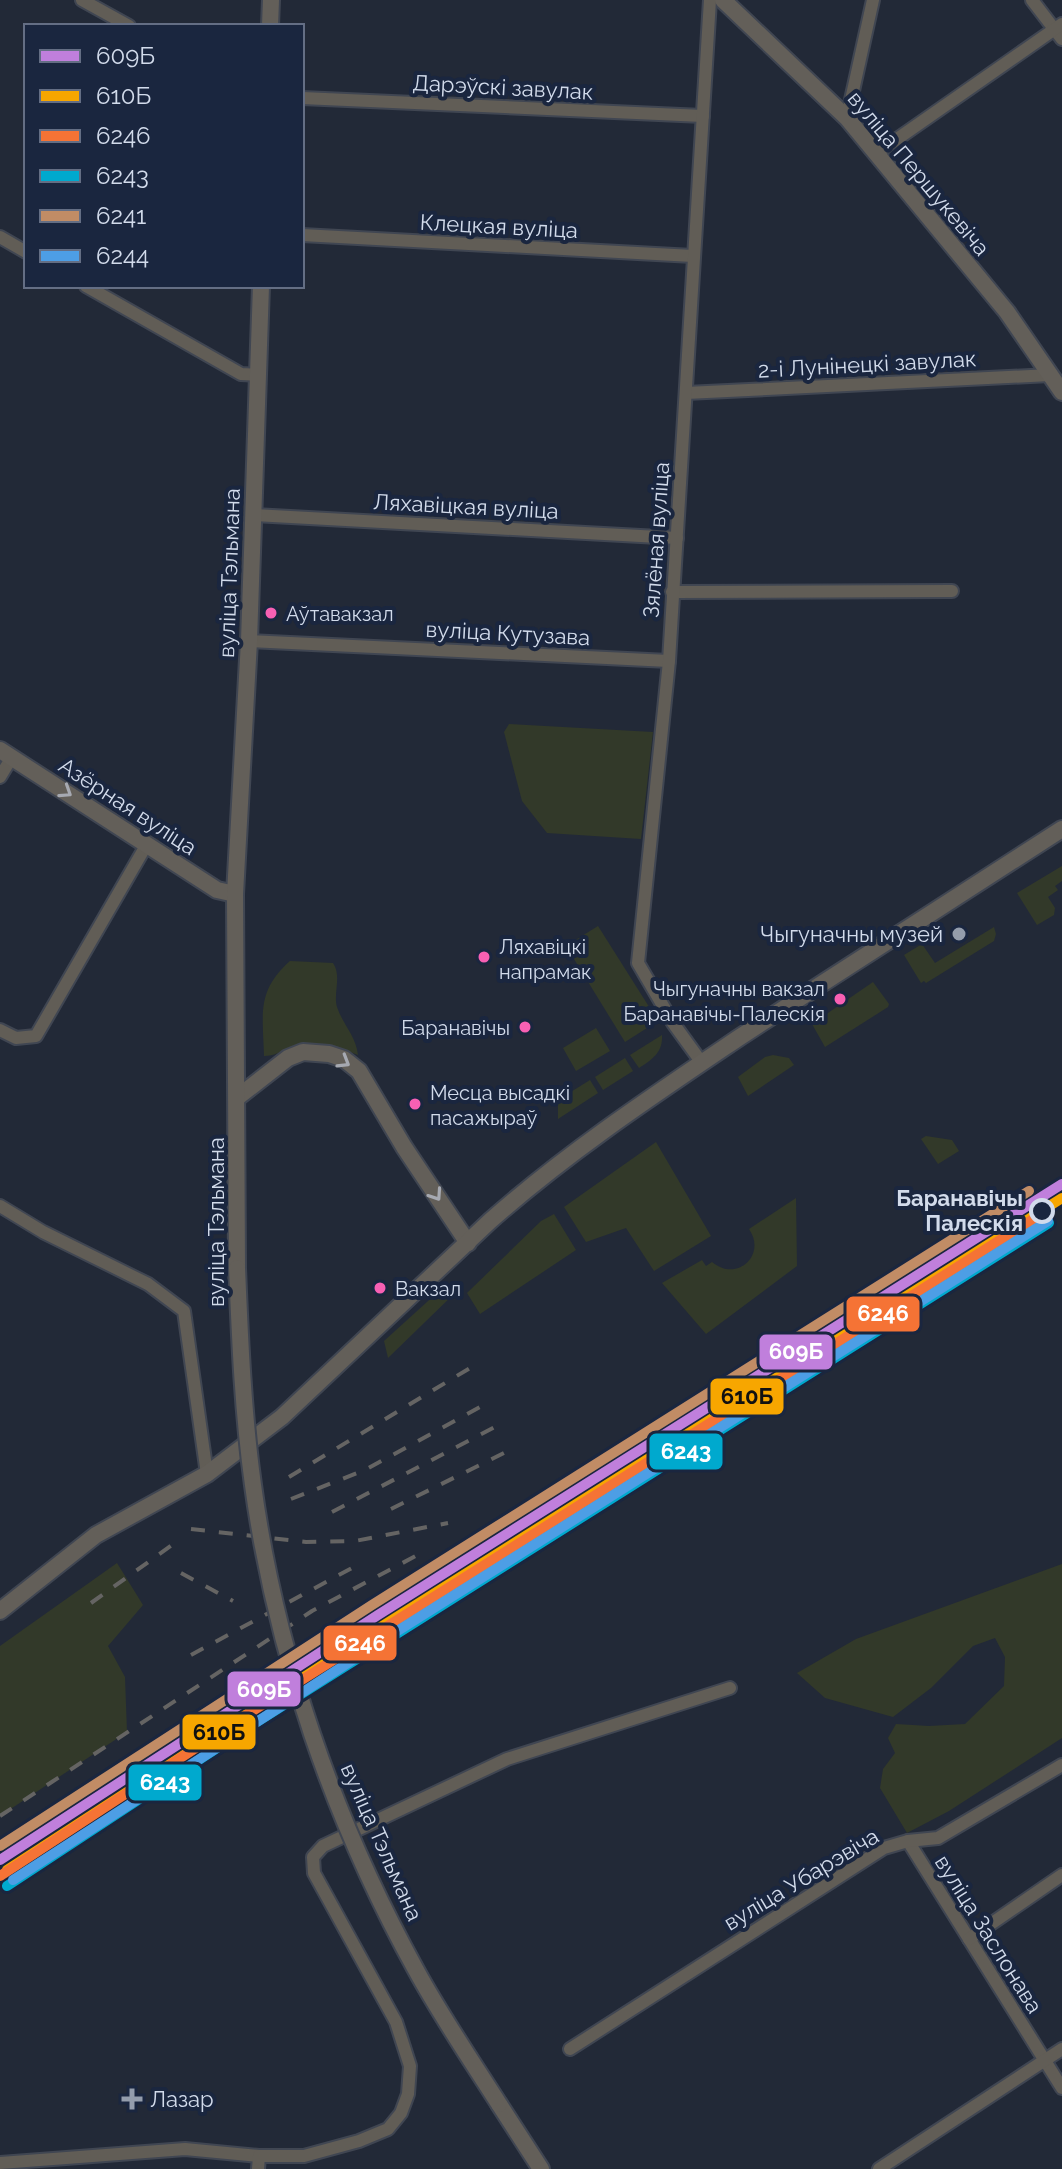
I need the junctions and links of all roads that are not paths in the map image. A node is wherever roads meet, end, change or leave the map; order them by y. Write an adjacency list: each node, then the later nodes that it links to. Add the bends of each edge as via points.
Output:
1 (82, 0): 7 (street)
2 (271, 0): 8 (main road)
3 (710, 0): 11 (street, Зялёная вуліца)
4 (723, 0): 12 (main road, вуліца Першукевіча)
5 (873, 0): 12 (street)
6 (1032, 0): 9 (street)
7 (125, 24)
8 (270, 24)
9 (1060, 30): 13 (street)
10 (304, 98): 11 (street, Дарэўскі завулак)
11 (703, 116): 17 (street, Зялёная вуліца)
12 (847, 118): 13 (main road, вуліца Першукевіча)
13 (877, 153): 21 (main road, вуліца Першукевіча, via 1007,312)
14 (304, 235): 17 (street, Клецкая вуліца)
15 (0, 237): 16 (street)
16 (24, 251)
17 (693, 256): 23 (street, Зялёная вуліца)
18 (90, 288): 20 (street, via 241,374)
19 (261, 288): 20 (main road, вуліца Тэльмана)
20 (259, 375): 24 (main road, вуліца Тэльмана)
21 (1050, 375): 22 (main road, вуліца Першукевіча); 23 (street, 2-і Лунінецкі завулак)
22 (1062, 392)
23 (686, 393): 25 (street, Зялёная вуліца)
24 (254, 515): 25 (street, Ляхавіцкая вуліца); 28 (main road, вуліца Тэльмана)
25 (677, 538): 27 (street, Зялёная вуліца)
26 (952, 591): 27 (street)
27 (672, 592): 29 (street, Зялёная вуліца)
28 (249, 641): 29 (street, вуліца Кутузава); 34 (main road, вуліца Тэльмана)
29 (669, 661): 36 (street, Зялёная вуліца, via 638,963)
30 (6, 753): 31 (street); 33 (main road, Азёрная вуліца, one-way to 33)
31 (0, 777)
32 (1062, 829): 36 (main road)
33 (147, 844): 34 (main road, Азёрная вуліца, via 217,890); 35 (street, via 36,1036 16,1038)
34 (235, 894): 37 (main road, вуліца Тэльмана)
35 (0, 1030)
36 (702, 1063): 39 (main road, via 520,1194)
37 (238, 1102): 39 (main road, one-way to 39, via 288,1058 303,1052 344,1059 359,1071); 53 (main road, вуліца Тэльмана, bridge, via 241,1372 256,1502 289,1656 324,1770 416,1970)
38 (0, 1206): 40 (street, via 148,1284 184,1311)
39 (468, 1243): 40 (main road, via 282,1417)
40 (207, 1474): 41 (main road, via 96,1535)
41 (0, 1611)
42 (730, 1688): 51 (street, via 507,1759 323,1846 313,1857 314,1873 396,2022 410,2066 408,2094 388,2129 304,2156)
43 (1062, 1765): 44 (street, вуліца Убарэвіча, via 938,1838)
44 (908, 1841): 46 (street, вуліца Заслонава); 47 (street, вуліца Убарэвіча, via 884,1848)
45 (1062, 1875): 46 (street)
46 (969, 1939): 49 (street, вуліца Заслонава)
47 (570, 2049)
48 (1062, 2049): 49 (street)
49 (1044, 2059): 50 (street, вуліца Заслонава); 54 (street)
50 (1062, 2088)
51 (258, 2162): 52 (street, via 185,2149)
52 (0, 2163)
53 (541, 2169)
54 (879, 2169)

